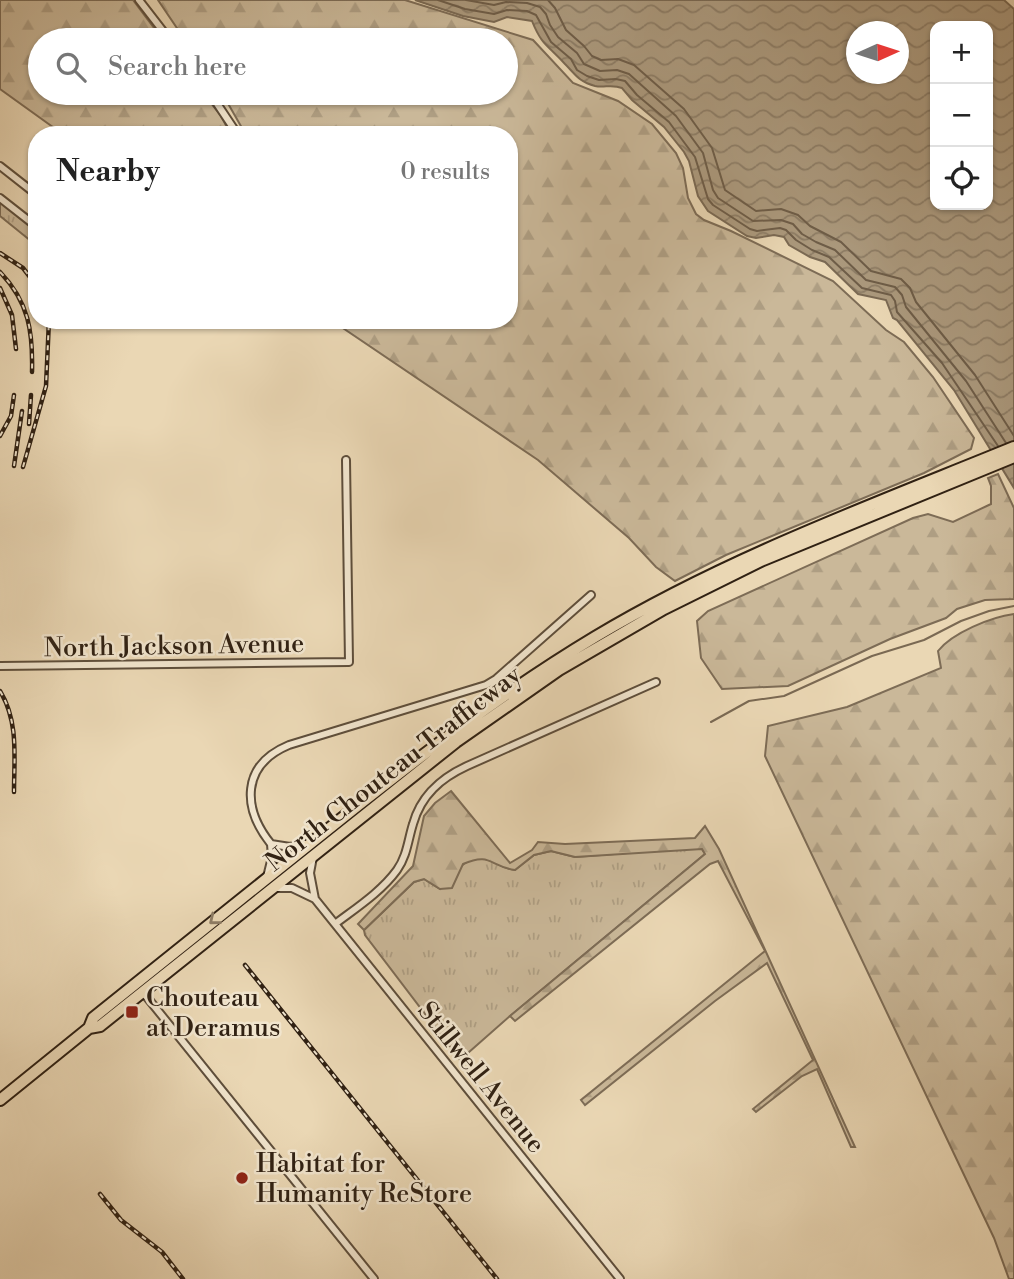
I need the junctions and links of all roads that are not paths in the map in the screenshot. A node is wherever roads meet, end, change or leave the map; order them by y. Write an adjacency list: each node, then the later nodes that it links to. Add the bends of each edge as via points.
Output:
1 (139, 0): 2 (street)
2 (161, 28)
3 (218, 105): 4 (street)
4 (233, 126)
5 (0, 166): 6 (street)
6 (28, 188)
7 (0, 198): 8 (street)
8 (28, 220)
9 (1014, 447): 13 (main road, North Chouteau Trafficway, via 758,552 700,580)
10 (1014, 457): 13 (main road, North Chouteau Trafficway, via 763,560)
11 (346, 460): 14 (street, North Jackson Avenue, via 349,662)
12 (591, 595): 17 (street, North Chouteau Trafficway, via 486,685 289,745 268,756 256,772 250,796 259,828)
13 (598, 641): 16 (main road, North Chouteau Trafficway, via 510,691); 18 (main road, North Chouteau Trafficway, via 456,742)
14 (0, 666)
15 (656, 682): 22 (street, North Chouteau Trafficway, via 442,780 418,808 397,869)
16 (312, 843): 17 (street, North Chouteau Trafficway); 19 (main road, North Chouteau Trafficway)
17 (271, 844): 19 (street)
18 (313, 857): 20 (main road, North Chouteau Trafficway); 21 (street, via 310,873)
19 (267, 877): 23 (main road, North Chouteau Trafficway, one-way to 23)
20 (275, 888): 21 (street, via 292,888); 23 (main road, North Chouteau Trafficway)
21 (315, 899): 22 (street, Stillwell Avenue)
22 (335, 925): 26 (street, Stillwell Avenue)
23 (139, 988): 24 (main road, North Chouteau Trafficway, via 93,1018 89,1028); 25 (street)
24 (0, 1100)
25 (370, 1278)
26 (620, 1279)

